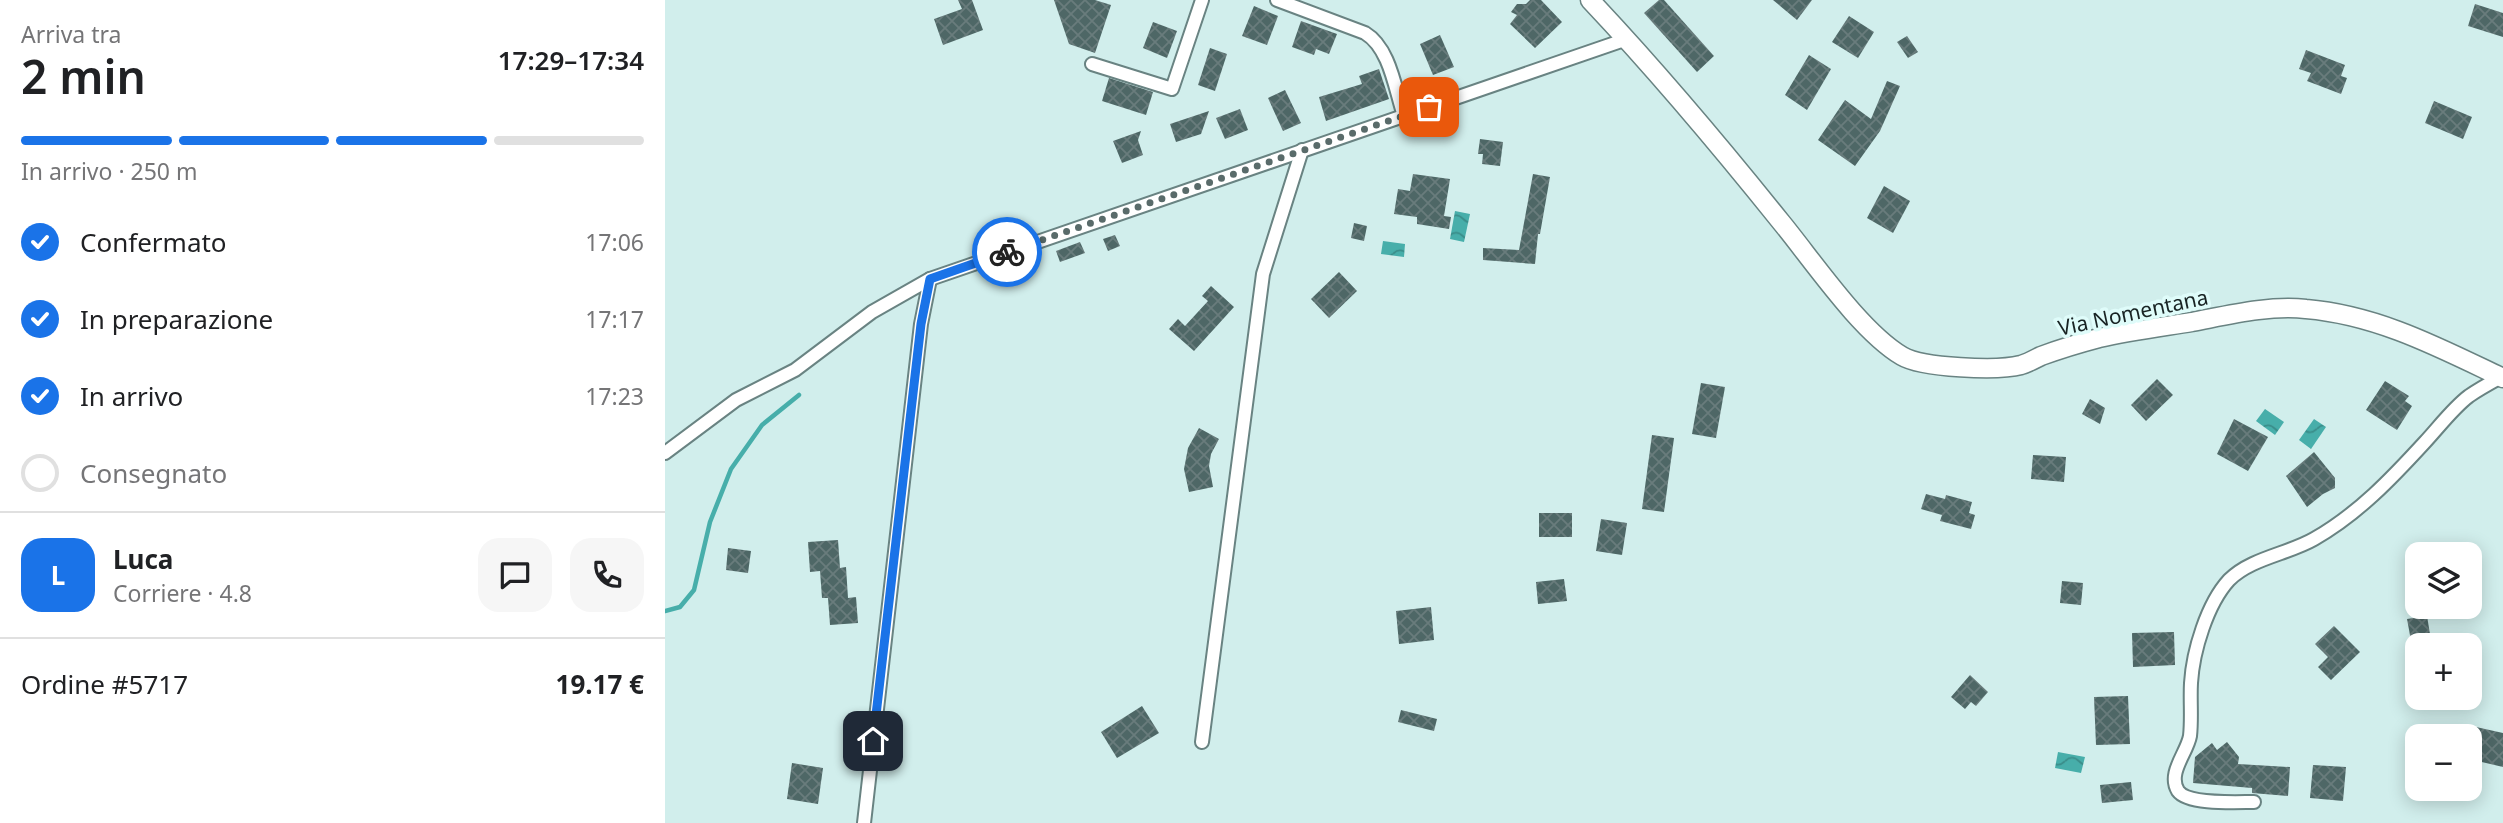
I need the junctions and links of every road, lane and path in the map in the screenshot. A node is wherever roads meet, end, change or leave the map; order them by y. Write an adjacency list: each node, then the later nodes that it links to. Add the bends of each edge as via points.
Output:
1 (1202, 0): 5 (street, via 1173,89)
2 (1277, 0): 6 (street, via 1374,39 1384,54)
3 (1590, 0): 4 (main road, Via Nomentana)
4 (1627, 39): 6 (street); 9 (main road, Via Nomentana, via 1857,316 1909,360 1940,366 2013,366 2127,332 2276,309 2307,309 2385,326)
5 (1092, 64)
6 (1404, 116): 7 (street)
7 (1302, 150): 8 (street); 11 (street, via 1263,274)
8 (930, 279): 10 (street, via 871,312 795,370 736,400); 13 (street, via 921,324)
9 (2502, 377): 12 (street, via 2462,402 2390,480 2347,517 2313,540 2242,570 2217,598 2195,656 2189,738 2177,768 2176,786 2194,800)
10 (665, 453)
11 (1202, 742)
12 (2254, 802)
13 (864, 823)

